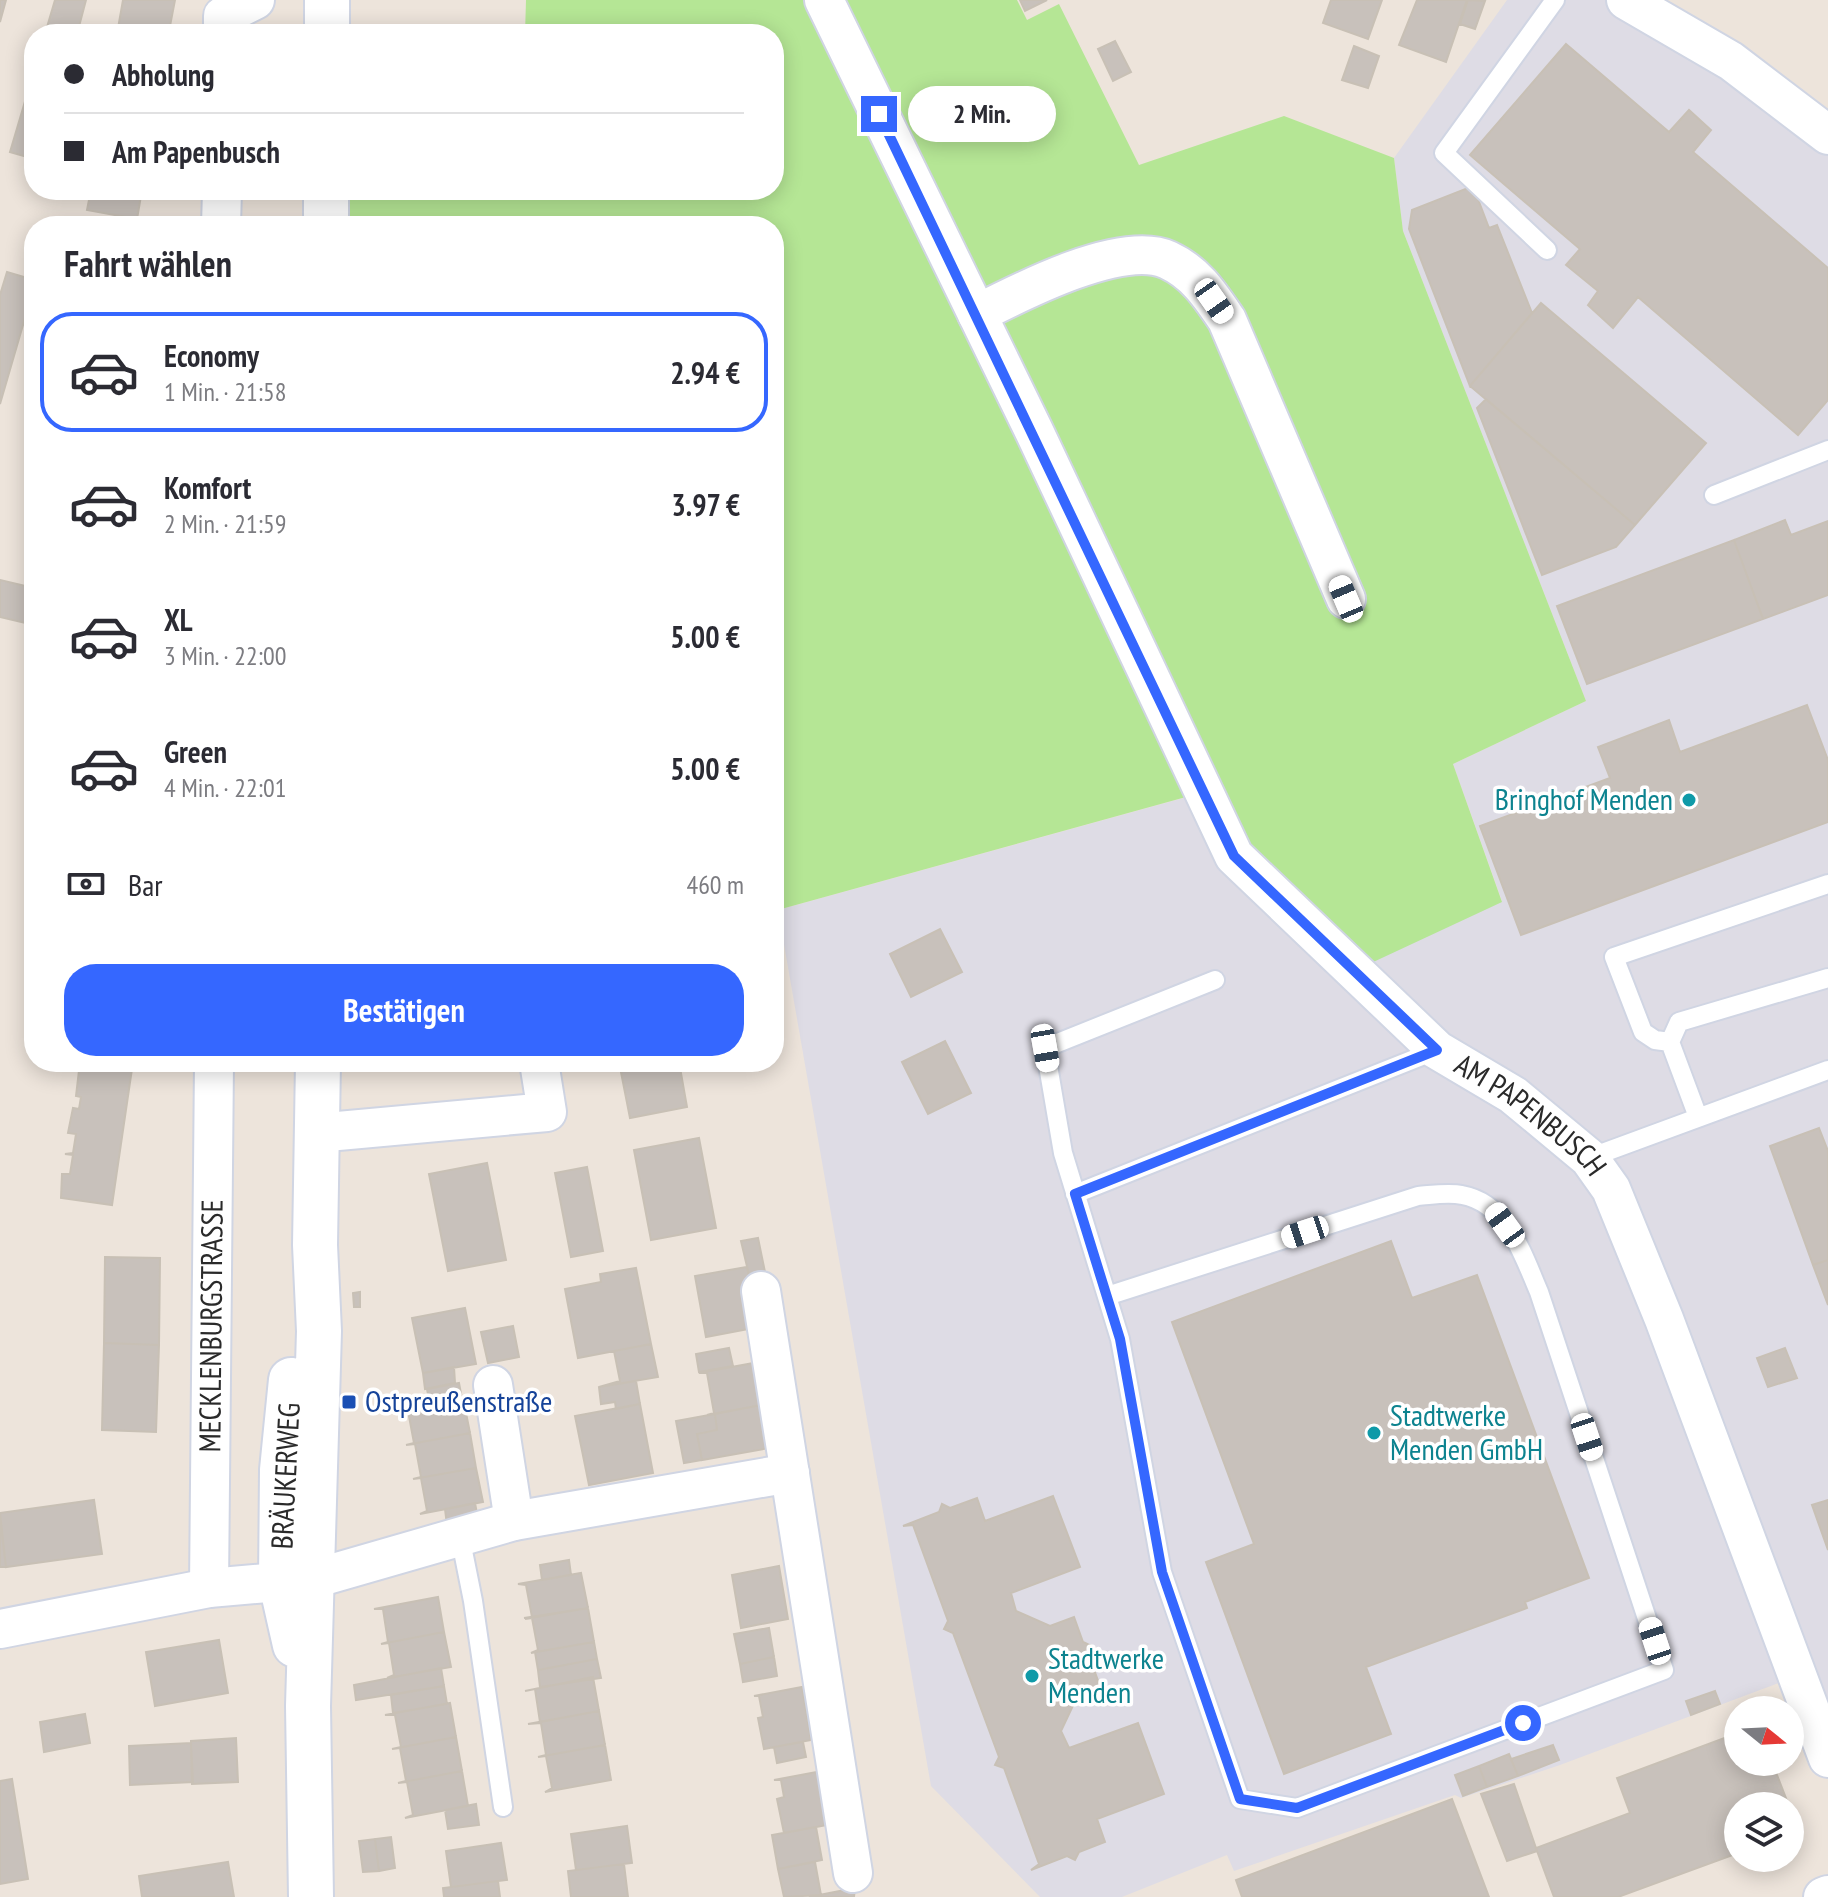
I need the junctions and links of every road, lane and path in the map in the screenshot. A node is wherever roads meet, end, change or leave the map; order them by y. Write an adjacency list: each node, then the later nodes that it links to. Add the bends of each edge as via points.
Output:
1 (255, 0): 6 (street, via 223,16)
2 (327, 0): 7 (main road)
3 (824, 0): 10 (street, AM PAPENBUSCH)
4 (1555, 0): 9 (lane, via 1444,153)
5 (1626, 0): 8 (street, via 1731,61)
6 (223, 24)
7 (327, 24)
8 (1828, 135)
9 (1547, 250)
10 (977, 314): 13 (street, via 1040,284 1127,254 1165,259 1201,282 1227,320); 18 (street, AM PAPENBUSCH, via 1234,856)
11 (1828, 450): 12 (lane)
12 (1714, 495)
13 (1346, 599)
14 (1828, 884): 17 (lane, via 1614,957 1643,1032)
15 (1828, 978): 17 (lane, via 1679,1022)
16 (1215, 980): 26 (lane, via 1045,1048)
17 (1670, 1042): 23 (lane)
18 (1437, 1050): 25 (street, AM PAPENBUSCH, via 1513,1095); 26 (lane)
19 (1828, 1070): 23 (lane)
20 (214, 1072): 34 (street, MECKLENBURGSTRASSE)
21 (318, 1072): 24 (main road, BRÄUKERWEG)
22 (541, 1072): 24 (street, via 547,1112)
23 (1698, 1117): 25 (lane)
24 (316, 1133): 33 (main road, BRÄUKERWEG, via 315,1245 293,1360 282,1470)
25 (1589, 1158): 36 (street, AM PAPENBUSCH, via 1611,1189 1664,1319)
26 (1075, 1194): 28 (lane)
27 (761, 1291): 30 (street)
28 (1107, 1296): 28 (lane, via 1120,1339 1162,1572 1240,1799 1297,1808 1664,1670 1539,1292 1518,1243 1492,1207 1462,1195 1418,1196)
29 (493, 1385): 31 (street)
30 (790, 1473): 31 (street); 38 (street)
31 (514, 1521): 32 (street)
32 (460, 1536): 33 (street); 37 (lane)
33 (297, 1581): 34 (street); 39 (main road, BRÄUKERWEG, via 308,1706)
34 (209, 1588): 35 (street)
35 (0, 1629)
36 (1828, 1758)
37 (503, 1807)
38 (853, 1873)
39 (311, 1897)

